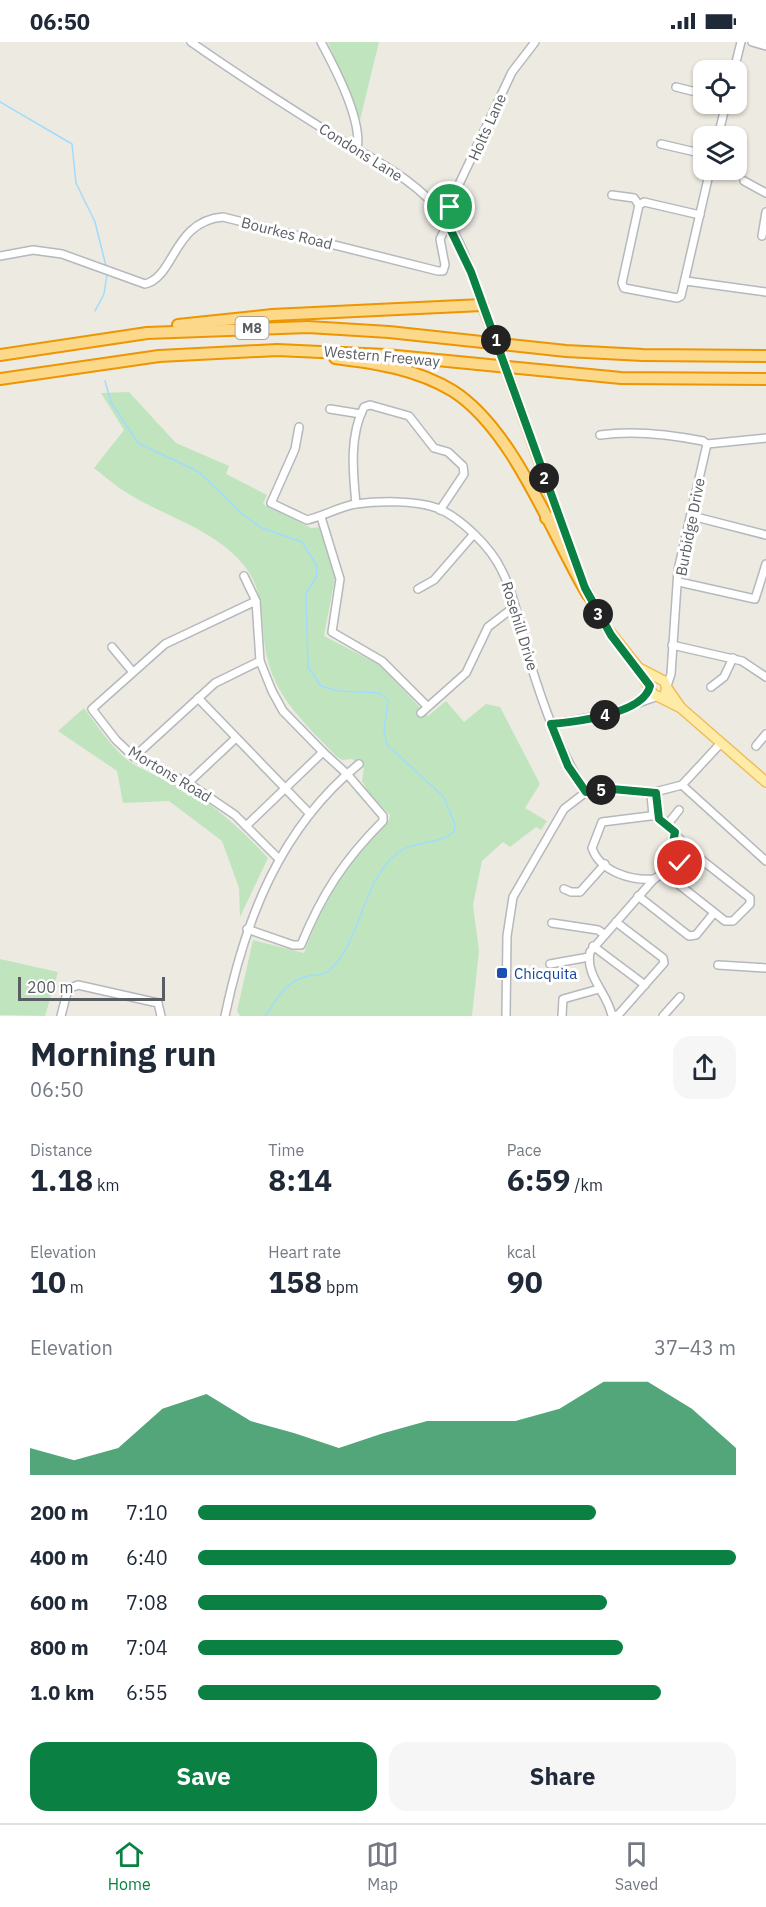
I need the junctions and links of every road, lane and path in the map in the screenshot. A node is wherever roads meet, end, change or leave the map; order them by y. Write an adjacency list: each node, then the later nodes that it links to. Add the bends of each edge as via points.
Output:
1 (192, 42): 11 (street, Condons Lane)
2 (321, 42): 11 (street, via 358,130)
3 (535, 42): 20 (street, Holts Lane, via 512,72)
4 (741, 42): 7 (street)
5 (752, 42): 6 (street)
6 (766, 46)
7 (736, 60)
8 (676, 87): 9 (street)
9 (693, 91)
10 (661, 144): 12 (street)
11 (357, 150): 20 (street, Condons Lane, via 406,180)
12 (693, 151)
13 (707, 180): 19 (street)
14 (744, 181): 15 (street)
15 (766, 193)
16 (612, 195): 17 (street, via 634,198)
17 (639, 205): 19 (street, via 644,202); 23 (street, via 624,288 677,298)
18 (766, 212): 21 (street)
19 (699, 215): 23 (street)
20 (446, 220): 22 (street, Bourkes Road, via 440,239 446,265 443,271 223,217 190,231 149,284 134,282 79,258 45,251); 25 (street, Condons Lane, via 466,258)
21 (762, 236)
22 (0, 256)
23 (686, 281): 24 (street)
24 (766, 292)
25 (482, 305): 26 (highway, via 243,317); 40 (main road, bridge)
26 (116, 336): 28 (highway, Western Freeway / M8); 29 (highway, Western Freeway / M8, via 308,327 566,351)
27 (248, 351): 30 (highway, Western Freeway / M8, via 159,356); 31 (highway, Western Freeway / M8, via 368,354 621,378); 43 (highway, via 392,367 452,391 498,434)
28 (0, 355)
29 (766, 356)
30 (0, 379)
31 (766, 379)
32 (330, 409): 33 (street)
33 (361, 414): 38 (street, via 354,447); 39 (street, via 370,405 409,416 434,448 448,452 463,466 464,474)
34 (299, 427): 42 (street, Rosehill Drive, via 295,449 271,503 300,518)
35 (600, 435): 37 (street, via 659,433)
36 (766, 438): 37 (street)
37 (707, 444): 41 (street, Burbidge Drive)
38 (356, 504): 39 (street, Rosehill Drive, via 423,505); 42 (street, Rosehill Drive)
39 (440, 510): 45 (street, Rosehill Drive)
40 (557, 514): 43 (highway); 50 (main road)
41 (692, 516): 44 (street); 48 (street, Burbidge Drive, via 678,570)
42 (321, 517): 66 (street, via 340,579 332,632 382,661)
43 (546, 518): 50 (highway)
44 (766, 534)
45 (473, 536): 49 (street, via 434,580); 52 (street, Rosehill Drive, via 501,568)
46 (766, 564): 48 (street, via 755,599)
47 (244, 576): 51 (street)
48 (679, 582): 53 (street, Burbidge Drive)
49 (418, 589)
50 (588, 595): 60 (main road, via 611,635)
51 (256, 601): 56 (street); 58 (street, via 165,644)
52 (514, 607): 66 (street, via 488,627 466,673); 69 (street, Rosehill Drive)
53 (672, 645): 55 (street); 57 (street, Burbidge Drive)
54 (112, 647): 58 (street)
55 (734, 658): 59 (street); 62 (street, via 724,677)
56 (260, 661): 64 (street, via 214,683); 74 (street, via 284,711)
57 (671, 668): 60 (street); 61 (street, Burbidge Drive)
58 (132, 671): 75 (street, Mortons Road, via 92,709)
59 (766, 677)
60 (654, 684): 61 (main road); 63 (main road); 65 (street)
61 (667, 687): 63 (main road); 67 (main road)
62 (711, 687)
63 (658, 696): 65 (street); 67 (main road)
64 (198, 698): 71 (street); 75 (street)
65 (638, 704): 69 (street, via 605,715)
66 (427, 706): 68 (street)
67 (681, 708): 72 (main road)
68 (420, 713)
69 (551, 724): 82 (street, Rosehill Drive, via 568,766)
70 (766, 734): 73 (street)
71 (236, 738): 79 (street); 81 (street)
72 (721, 743): 78 (main road); 80 (street)
73 (756, 746)
74 (323, 752): 77 (street); 81 (street)
75 (134, 756): 79 (street, Mortons Road)
76 (359, 764): 77 (street)
77 (347, 774): 85 (street); 102 (street, via 383,816 382,821 332,880 301,945)
78 (766, 782)
79 (188, 783): 88 (street, Mortons Road)
80 (682, 785): 83 (street); 92 (street)
81 (285, 788): 85 (street); 88 (street)
82 (586, 792): 83 (street, via 612,789); 115 (street, via 564,809 513,897 507,936)
83 (654, 793): 86 (street)
84 (680, 810): 87 (street)
85 (310, 814): 91 (street)
86 (655, 815): 87 (street); 94 (street, via 602,822 592,848)
87 (667, 825): 89 (street)
88 (246, 826): 91 (street, Mortons Road)
89 (675, 832): 90 (street); 93 (street, via 673,843)
90 (683, 853): 93 (street); 99 (street, via 698,857 751,900 729,923)
91 (279, 859): 102 (street)
92 (766, 861)
93 (680, 863): 95 (street)
94 (605, 864): 96 (street, via 629,878); 97 (street, via 580,892)
95 (663, 873): 96 (street); 99 (street)
96 (654, 879): 98 (street)
97 (564, 889)
98 (638, 896): 99 (street, via 689,936 696,935); 100 (street)
99 (714, 913)
100 (615, 922): 103 (street); 109 (street, via 663,958 664,963)
101 (552, 923): 103 (street)
102 (247, 929): 114 (street)
103 (604, 934): 104 (street)
104 (594, 946): 105 (street); 109 (street)
105 (589, 957): 106 (street); 110 (street)
106 (550, 964)
107 (718, 965): 108 (street)
108 (766, 968)
109 (645, 986): 117 (street)
110 (599, 989): 116 (street, via 563,999); 117 (street)
111 (680, 997): 118 (street)
112 (60, 1016): 113 (street, via 68,989 78,985 158,1003)
113 (162, 1016)
114 (225, 1016)
115 (506, 1016)
116 (562, 1016)
117 (613, 1016)
118 (663, 1016)

